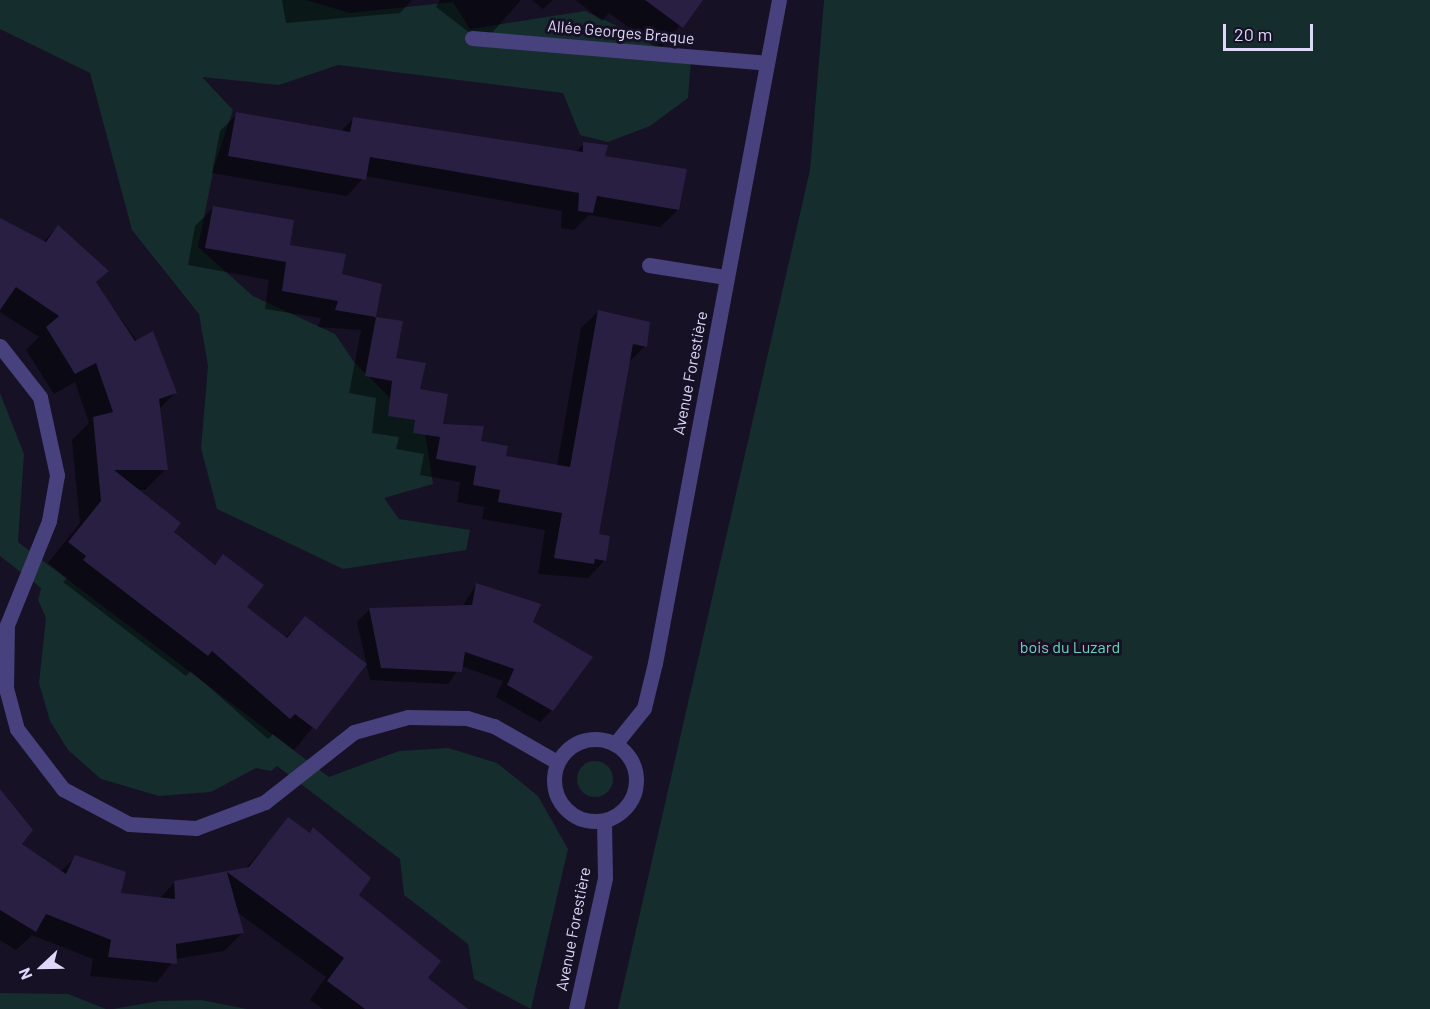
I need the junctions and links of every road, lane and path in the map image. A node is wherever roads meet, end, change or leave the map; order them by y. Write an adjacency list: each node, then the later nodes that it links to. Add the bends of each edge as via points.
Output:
1 (779, 0): 3 (street, Avenue Forestière)
2 (472, 38): 3 (street, Allée Georges Braque)
3 (767, 63): 5 (street, Avenue Forestière)
4 (649, 266): 5 (street)
5 (726, 277): 7 (street, Avenue Forestière, via 644,708)
6 (0, 345): 8 (street, via 40,397 57,475 49,521 7,625 6,688 17,729 63,789 129,824 196,828 265,801 354,732 408,717 467,718 494,726)
7 (615, 744): 8 (street, via 589,739 576,743); 9 (street, via 634,765 634,793 617,815)
8 (557, 762): 9 (street, via 559,801 579,818)
9 (604, 820): 10 (street, Avenue Forestière, via 605,878)
10 (576, 1009)

